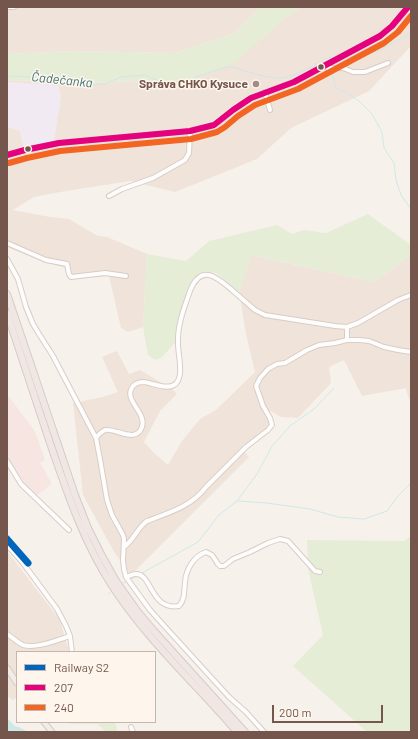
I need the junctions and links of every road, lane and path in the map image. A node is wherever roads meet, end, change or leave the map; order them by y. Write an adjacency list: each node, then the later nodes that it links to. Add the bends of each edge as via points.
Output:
1 (7, 7): 2 (street)
2 (14, 7)
3 (408, 7): 5 (street, via 386,32)
4 (388, 63): 5 (street, via 365,72)
5 (325, 66): 6 (street, via 294,82)
6 (265, 92): 7 (street); 8 (street, via 244,102 214,125)
7 (270, 110)
8 (190, 131): 9 (street, via 59,143); 10 (street, via 189,153 184,160 153,178)
9 (7, 155)
10 (109, 196)
11 (7, 243): 13 (street, via 46,260 67,264 70,277 105,273)
12 (7, 259): 20 (street, via 18,280 33,324 53,356)
13 (126, 276)
14 (7, 294): 37 (highway, via 75,495 102,556 138,612)
15 (411, 295): 17 (street)
16 (7, 313): 36 (highway, via 69,497 96,559 133,616)
17 (347, 327): 18 (street); 20 (street, via 260,314 217,277 200,277 192,286 179,330 179,380 171,387 144,382 135,384 130,391 130,397 142,418 141,429 130,435 105,430)
18 (347, 340): 19 (street, via 368,341); 24 (street, via 319,345 268,369 256,386 272,425 268,430 246,447 194,500 144,523)
19 (411, 352)
20 (96, 438): 24 (street, via 107,500 123,535)
21 (7, 461): 22 (street, via 21,484)
22 (69, 530)
23 (7, 545): 28 (street, via 57,609)
24 (124, 547): 26 (street)
25 (320, 572): 26 (street, via 314,571 288,541 280,539 232,559 224,566 220,566 209,553 202,554 187,572 184,600 179,606 168,606 158,600 141,575)
26 (126, 577): 38 (street, via 150,610)
27 (7, 634): 28 (street, via 24,645 41,646)
28 (70, 636): 29 (street)
29 (72, 651)
30 (7, 668): 31 (main road)
31 (16, 682)
32 (45, 723): 34 (main road)
33 (131, 727): 35 (street)
34 (52, 732)
35 (133, 732)
36 (237, 732)
37 (245, 732)
38 (264, 732)

